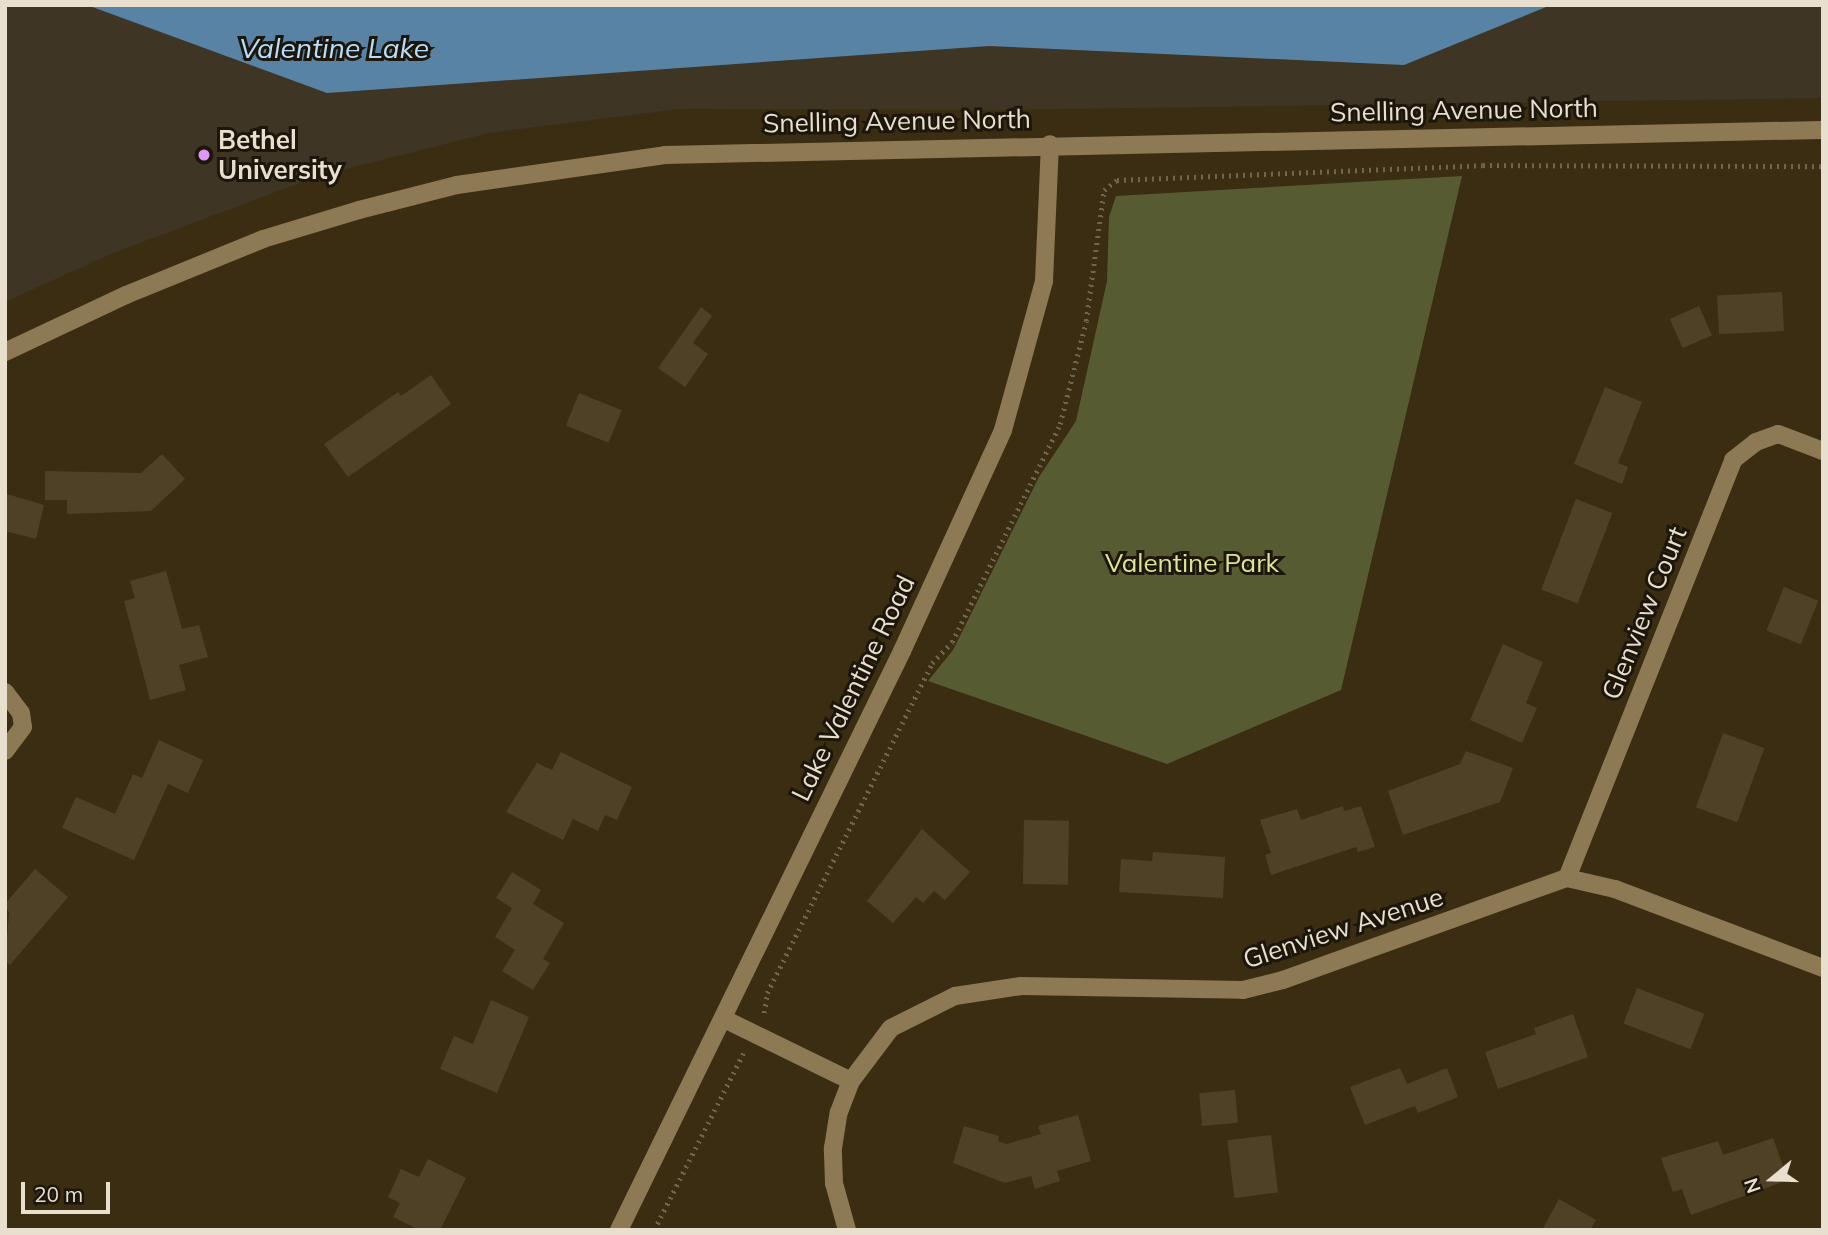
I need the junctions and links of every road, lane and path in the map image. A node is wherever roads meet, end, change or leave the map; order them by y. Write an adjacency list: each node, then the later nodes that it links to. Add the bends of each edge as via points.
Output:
1 (1823, 130): 2 (street, Snelling Avenue North)
2 (1049, 144): 4 (street, Snelling Avenue North, via 666,155 457,185 263,239 126,295); 10 (street, Lake Valentine Road, via 1044,281 1003,430)
3 (1823, 166): 11 (path, via 1483,165 1117,180 1104,190 1086,321 1060,424 952,642 932,663 767,993 766,1009)
4 (5, 352)
5 (1823, 451): 8 (street, Glenview Court, via 1778,434 1756,442 1732,460)
6 (5, 692): 7 (street, via 21,713 23,727)
7 (5, 751)
8 (1567, 878): 9 (street, via 1615,889); 12 (street, Glenview Avenue, via 1243,990 1021,986 955,996 891,1028)
9 (1823, 968)
10 (724, 1019): 11 (street); 13 (street, Lake Valentine Road)
11 (754, 1033): 12 (street); 14 (path)
12 (851, 1081): 15 (street, Glenview Avenue, via 839,1112 833,1149 834,1183)
13 (619, 1230)
14 (654, 1230)
15 (847, 1230)

